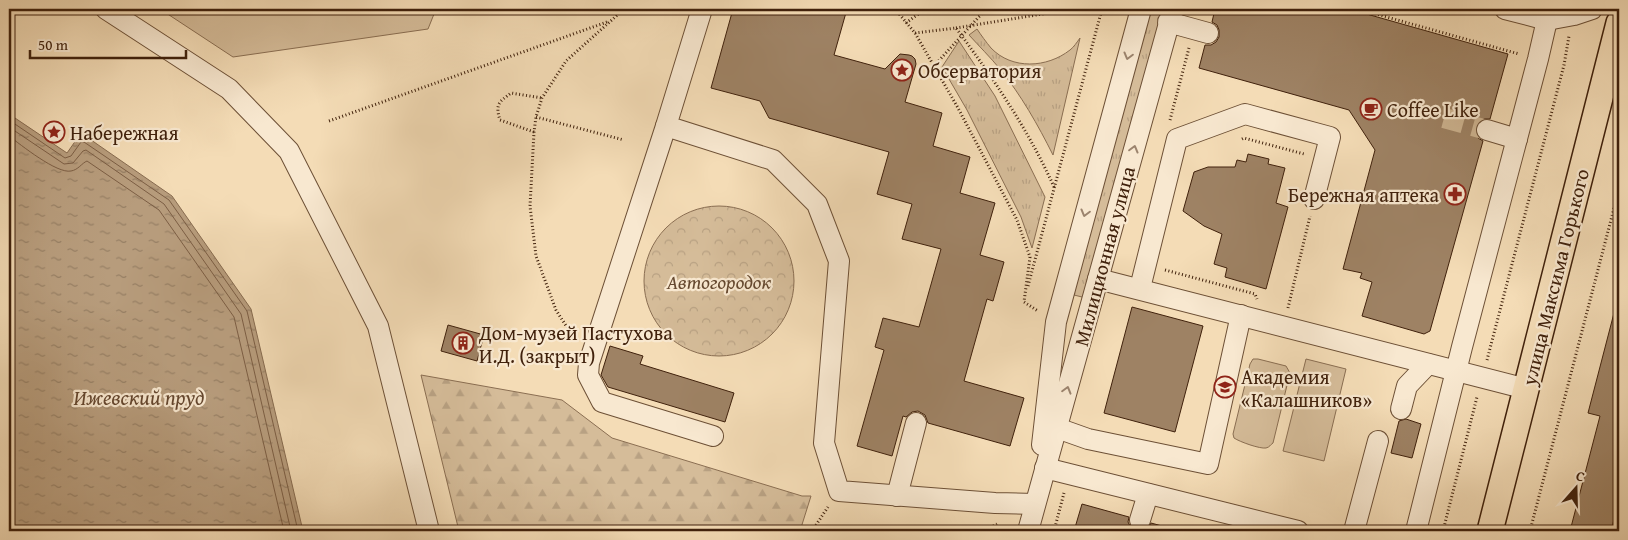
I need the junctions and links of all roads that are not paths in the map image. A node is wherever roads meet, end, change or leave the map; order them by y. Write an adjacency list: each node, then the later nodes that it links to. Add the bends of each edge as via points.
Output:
1 (106, 9): 30 (street, via 229,88 289,151 378,326)
2 (702, 9): 10 (street)
3 (1141, 9): 28 (street, Милиционная улица, one-way to 28, via 1056,322)
4 (1505, 9): 7 (street)
5 (1583, 12): 7 (street)
6 (1171, 16): 8 (street); 14 (street, Милиционная улица, one-way to 6)
7 (1547, 20): 12 (street)
8 (1208, 33)
9 (1617, 37): 19 (main road, улица Максима Горького)
10 (666, 126): 23 (street, via 589,363 588,375 602,402); 27 (street, via 773,160 817,204 839,261 824,443 839,491)
11 (1486, 130): 12 (street)
12 (1517, 139): 18 (street)
13 (1314, 199): 15 (street, via 1330,137 1245,114 1177,139)
14 (1098, 279): 15 (street); 22 (street, Милиционная улица, one-way to 14)
15 (1140, 288): 16 (street)
16 (1241, 315): 17 (street); 22 (street, via 1208,464 1088,438)
17 (1428, 364): 18 (street); 20 (street, via 1407,386)
18 (1456, 371): 19 (street); 34 (street)
19 (1527, 389): 35 (main road, улица Максима Горького)
20 (1401, 409)
21 (916, 423): 27 (street)
22 (1057, 428): 25 (street, Милиционная улица)
23 (713, 436)
24 (1378, 441): 33 (street)
25 (1045, 468): 26 (street); 28 (street, Милиционная улица)
26 (1148, 494): 29 (street); 32 (street)
27 (897, 496): 28 (street)
28 (1035, 504): 31 (street, Милиционная улица)
29 (1140, 520)
30 (429, 531)
31 (1028, 531)
32 (1298, 531)
33 (1354, 531)
34 (1416, 531)
35 (1490, 531)

